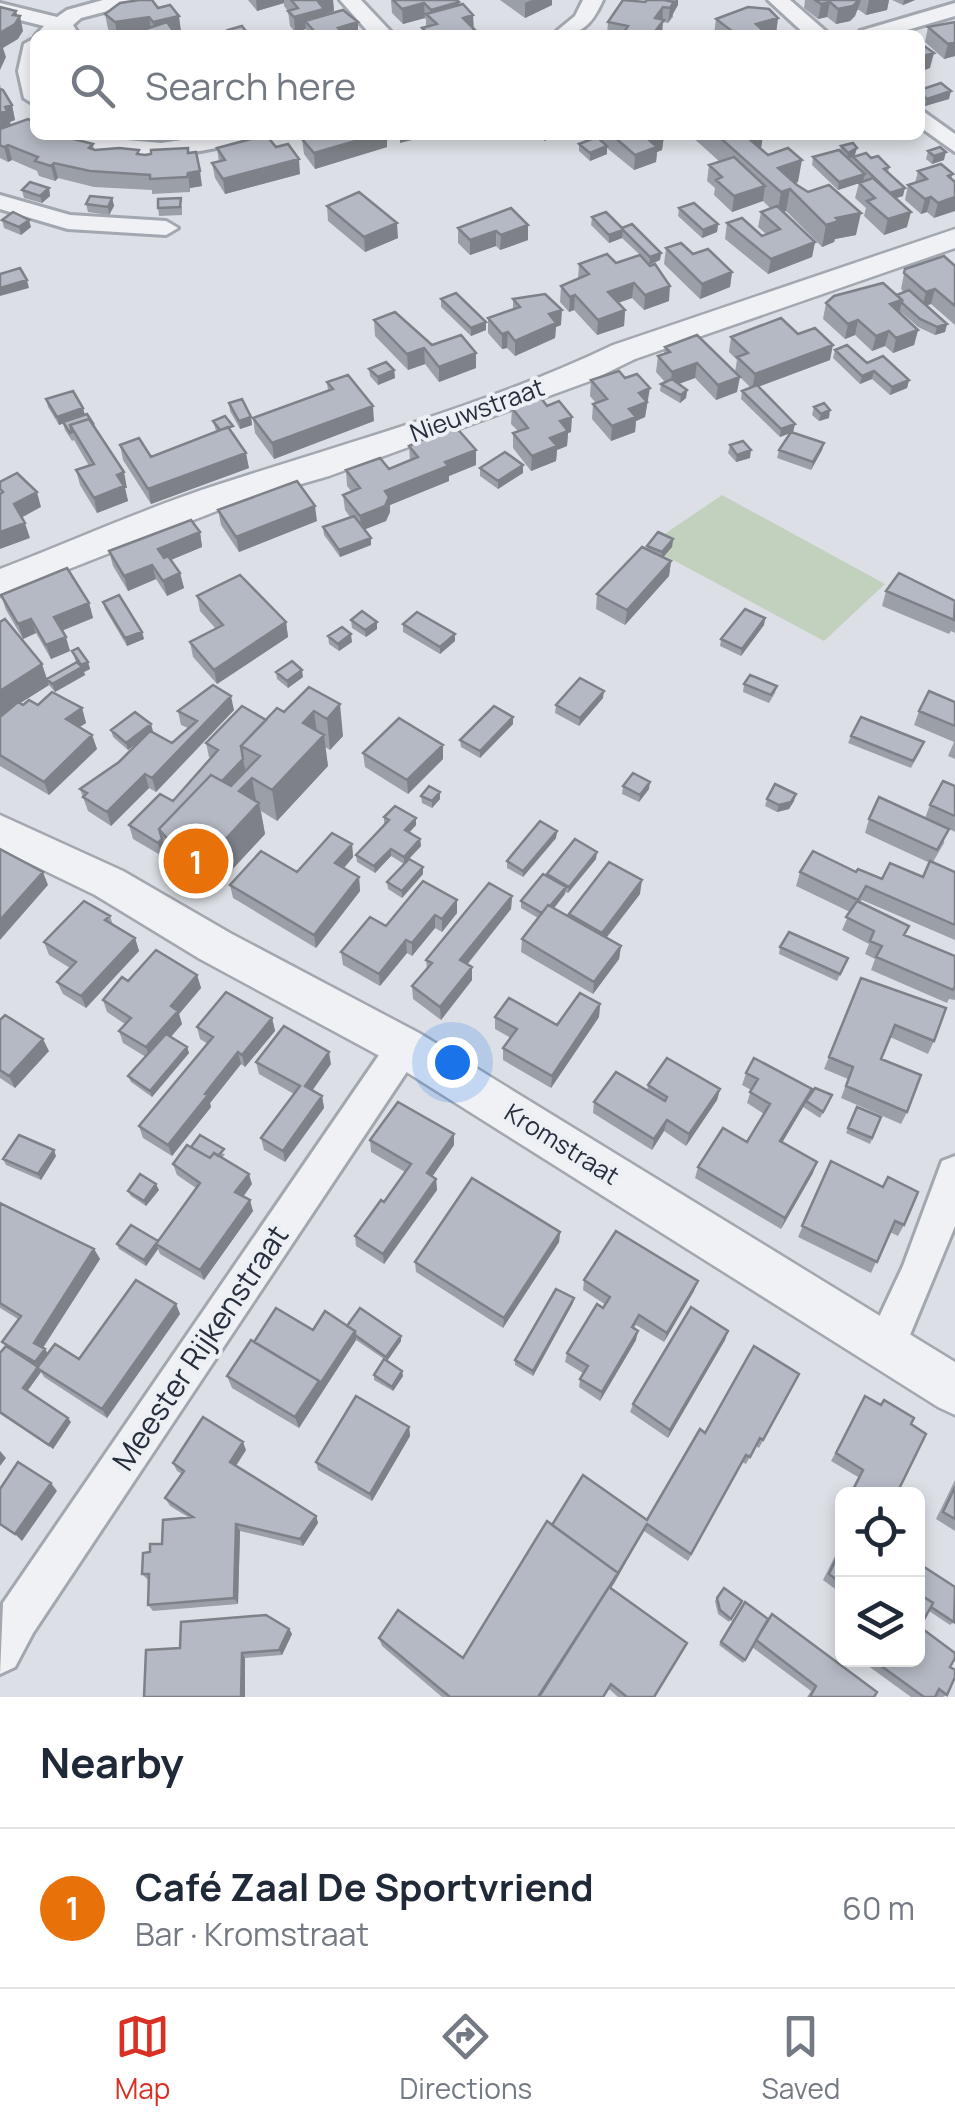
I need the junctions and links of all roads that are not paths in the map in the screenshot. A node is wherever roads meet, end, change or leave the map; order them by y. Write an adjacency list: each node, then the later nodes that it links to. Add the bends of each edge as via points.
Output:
1 (127, 0): 8 (street, via 74,14)
2 (350, 0): 9 (street)
3 (593, 0): 10 (street)
4 (778, 0): 11 (street)
5 (0, 9): 7 (street)
6 (955, 9): 12 (street)
7 (56, 30)
8 (60, 30)
9 (378, 30)
10 (570, 30)
11 (813, 30)
12 (885, 30)
13 (925, 120): 16 (street)
14 (98, 140): 15 (street, via 127,148)
15 (193, 141)
16 (955, 145)
17 (0, 202): 18 (street, via 68,222)
18 (166, 228)
19 (955, 238): 20 (street, Nieuwstraat, via 230,494)
20 (0, 583)
21 (0, 830): 22 (street, Kromstraat)
22 (404, 1046): 24 (street, Kromstraat); 26 (street, Meester Rijkenstraat)
23 (955, 1173): 24 (street)
24 (886, 1345): 25 (street, Kromstraat)
25 (955, 1390)
26 (6, 1626)

